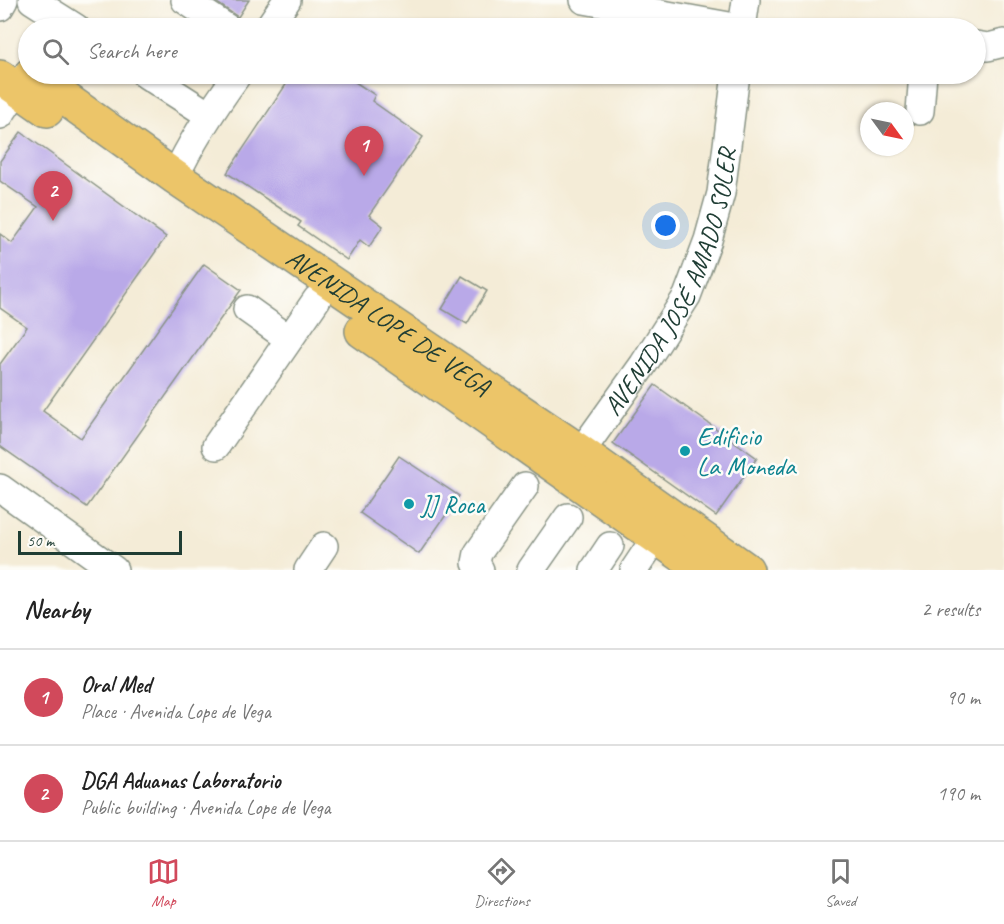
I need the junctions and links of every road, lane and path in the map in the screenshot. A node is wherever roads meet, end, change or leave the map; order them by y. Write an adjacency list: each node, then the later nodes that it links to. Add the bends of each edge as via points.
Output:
1 (4, 0): 7 (street)
2 (32, 0): 8 (street)
3 (185, 0): 9 (street)
4 (287, 0): 10 (street)
5 (584, 0): 11 (street)
6 (746, 0): 12 (street)
7 (0, 7)
8 (60, 18)
9 (212, 18)
10 (275, 18)
11 (685, 18)
12 (743, 18)
13 (1004, 44): 14 (street)
14 (986, 47)
15 (0, 51): 16 (main road, AVENIDA LOPE DE VEGA)
16 (18, 83)
17 (19, 84): 26 (main road, AVENIDA LOPE DE VEGA)
18 (20, 84): 25 (main road, AVENIDA LOPE DE VEGA)
19 (161, 84): 24 (street)
20 (231, 84): 24 (street)
21 (735, 84): 30 (street, AVENIDA JOSÉ AMADO SOLER, via 721,193 687,296)
22 (922, 84): 23 (street)
23 (920, 111)
24 (209, 115): 25 (street)
25 (175, 177): 30 (main road, AVENIDA LOPE DE VEGA)
26 (316, 299): 28 (street); 30 (main road, AVENIDA LOPE DE VEGA)
27 (247, 309): 28 (street)
28 (289, 339): 29 (street)
29 (216, 446)
30 (574, 463): 34 (main road, AVENIDA LOPE DE VEGA); 44 (main road, AVENIDA LOPE DE VEGA)
31 (525, 486): 39 (street, via 478,553 476,563)
32 (0, 488): 37 (street)
33 (568, 517): 40 (street)
34 (656, 537): 42 (street); 43 (main road, AVENIDA LOPE DE VEGA)
35 (324, 546): 38 (street)
36 (610, 546): 41 (street)
37 (114, 570)
38 (308, 570)
39 (480, 570)
40 (531, 570)
41 (594, 570)
42 (634, 570)
43 (703, 570)
44 (747, 570)

